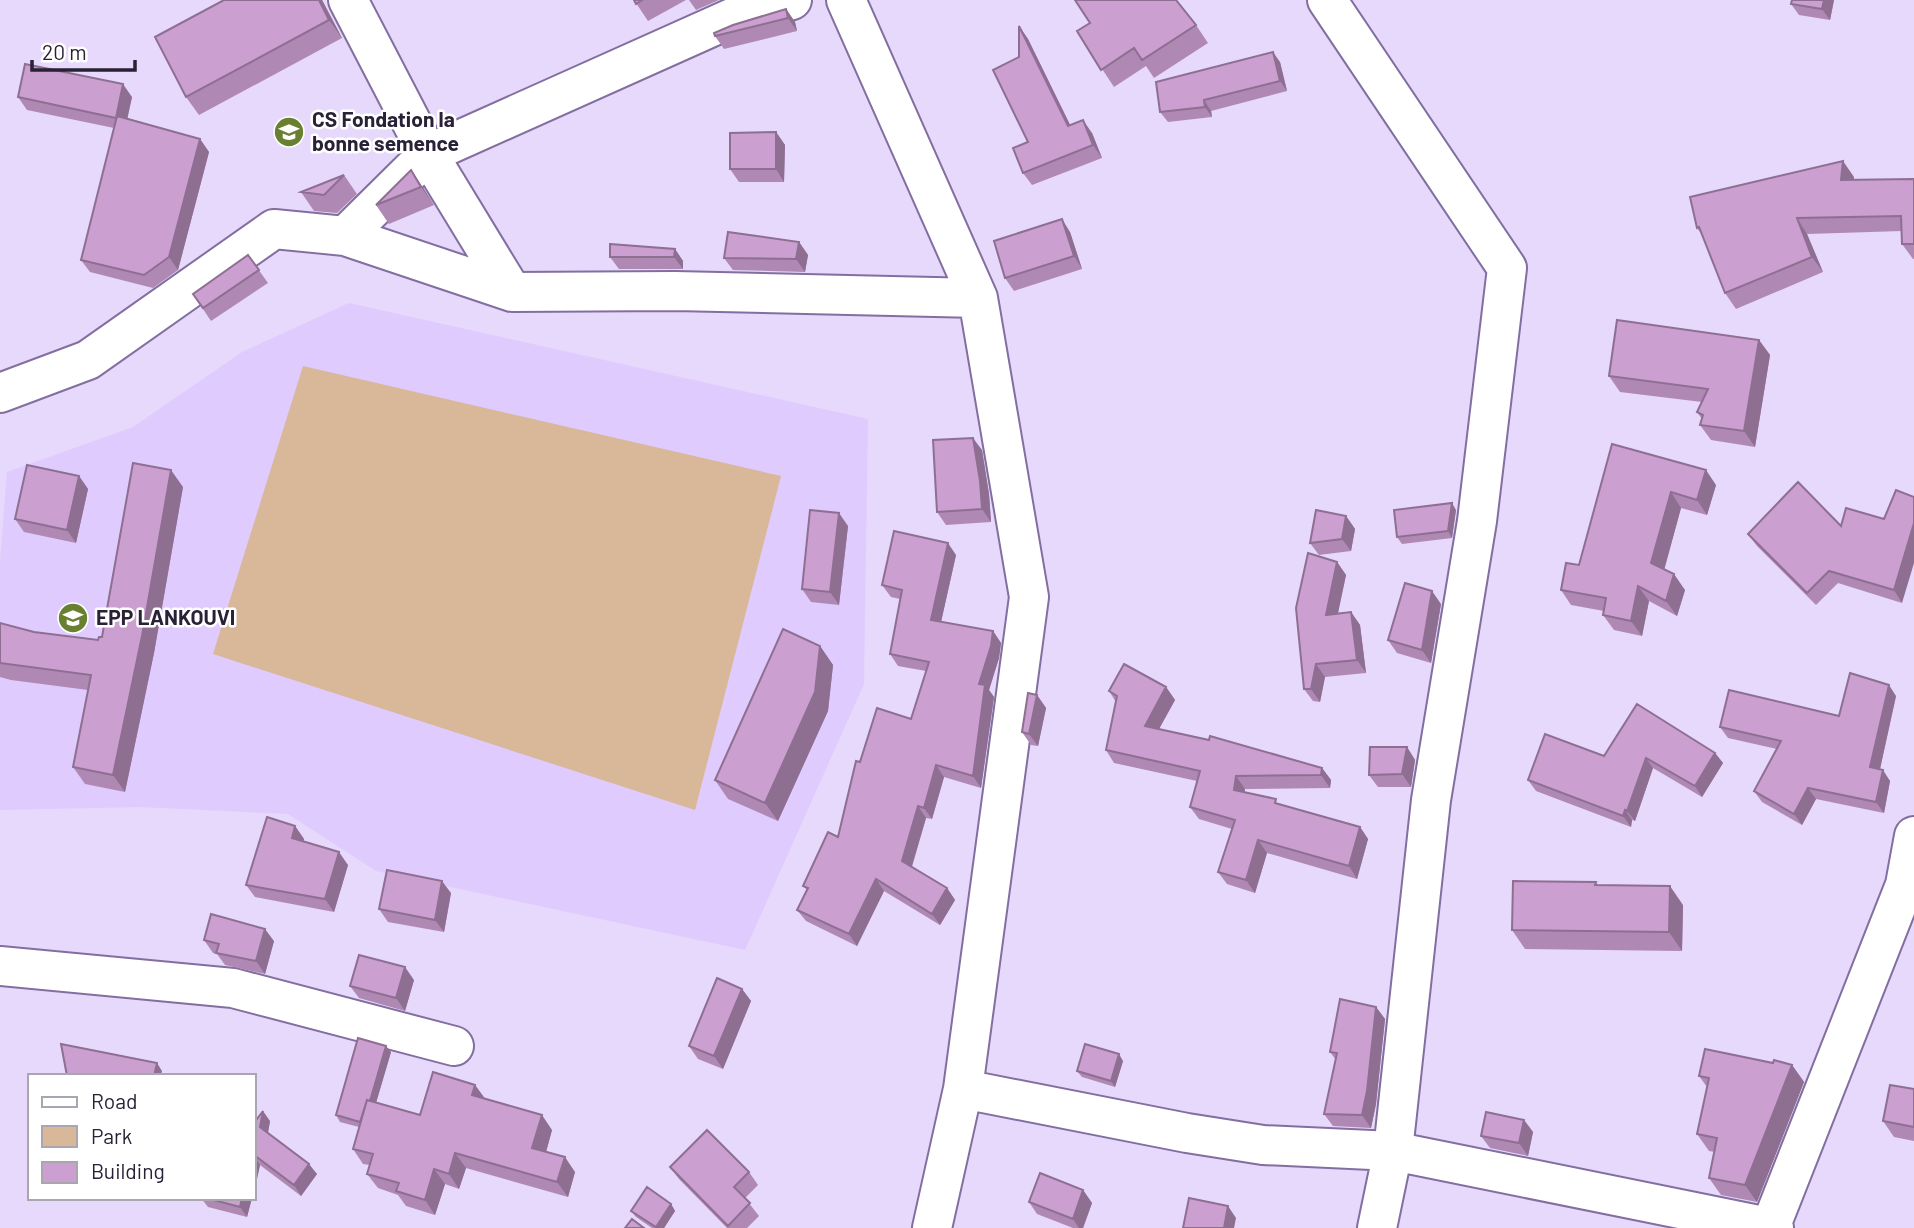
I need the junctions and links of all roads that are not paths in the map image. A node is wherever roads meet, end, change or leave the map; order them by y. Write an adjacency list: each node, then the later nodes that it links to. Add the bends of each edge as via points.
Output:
1 (348, 0): 5 (street)
2 (792, 0): 5 (street, via 734,17)
3 (846, 0): 8 (street)
4 (1333, 2): 15 (street, via 1507,268 1477,521 1431,800)
5 (428, 154): 6 (street); 7 (street)
6 (345, 236): 7 (street); 9 (street, via 274,229 88,360)
7 (512, 292): 8 (street)
8 (978, 298): 14 (street, via 1029,597)
9 (0, 393)
10 (1914, 836): 11 (street)
11 (1910, 885): 18 (street)
12 (0, 966): 13 (street, via 233,988)
13 (454, 1046)
14 (963, 1089): 15 (street, via 1263,1145); 16 (street)
15 (1393, 1151): 17 (street); 18 (street)
16 (932, 1228)
17 (1377, 1228)
18 (1771, 1228)

